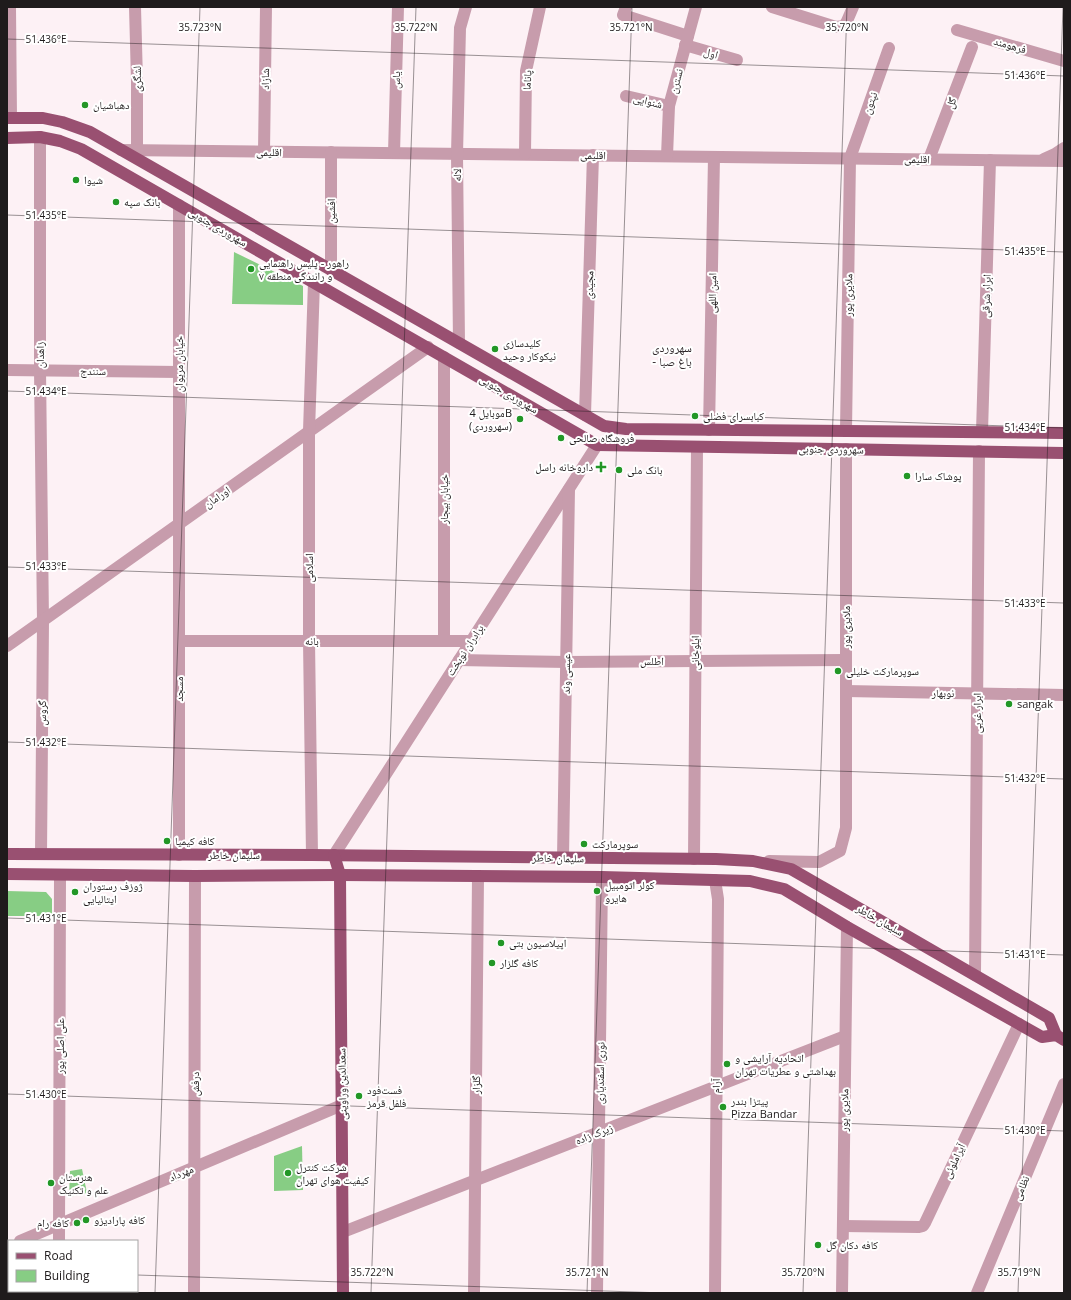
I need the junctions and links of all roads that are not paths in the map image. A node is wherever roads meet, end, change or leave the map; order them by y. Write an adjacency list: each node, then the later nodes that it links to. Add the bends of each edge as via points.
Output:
1 (10, 7): 19 (street)
2 (135, 7): 24 (street, لشگری)
3 (266, 7): 25 (street, شازاد)
4 (398, 7): 27 (street, یاس)
5 (466, 7): 28 (street, لاله, via 460,28)
6 (540, 7): 29 (street, پاناما, via 526,71)
7 (626, 7): 12 (street, اول, via 623,15)
8 (696, 7): 12 (street, نسترن)
9 (772, 7): 10 (street, via 836,27 844,26)
10 (853, 7)
11 (957, 30): 16 (street, فرهومند)
12 (687, 41): 15 (street, اول); 18 (street, نسترن)
13 (972, 47): 34 (street, گل)
14 (889, 48): 33 (street, نپتون)
15 (737, 60)
16 (1064, 61)
17 (626, 96): 18 (street, شنوایی)
18 (669, 106): 31 (street, نسترن)
19 (9, 118): 23 (main road, سهروردی جنوبی, via 42,118 62,122 90,132)
20 (7, 138): 21 (main road, سهروردی جنوبی)
21 (40, 138): 39 (main road, سهروردی جنوبی, via 60,141 81,149); 46 (street, زاهدان)
22 (1064, 148): 36 (street)
23 (121, 150): 24 (street, اقلیمی); 38 (main road, سهروردی جنوبی)
24 (137, 150): 25 (street, اقلیمی)
25 (264, 152): 26 (street, اقلیمی)
26 (331, 152): 27 (street, اقلیمی); 40 (street, افشین)
27 (394, 153): 28 (street, اقلیمی)
28 (457, 154): 29 (street, اقلیمی); 42 (street, لاله)
29 (525, 154): 30 (street, اقلیمی)
30 (593, 155): 31 (street, اقلیمی); 48 (street, مجیدی)
31 (667, 156): 32 (street, اقلیمی)
32 (714, 157): 33 (street, اقلیمی); 49 (street, امین اللهی)
33 (850, 158): 34 (street, اقلیمی); 50 (street, ملایری پور)
34 (929, 159): 35 (street, اقلیمی)
35 (990, 160): 36 (street, اقلیمی); 52 (street, ابرار شرقی)
36 (1041, 160): 37 (street, اقلیمی)
37 (1064, 161)
38 (188, 188): 39 (main road); 40 (main road, سهروردی جنوبی)
39 (179, 205): 41 (main road, سهروردی جنوبی); 47 (street, خیابان مریوان)
40 (331, 270): 42 (main road, سهروردی جنوبی)
41 (314, 282): 43 (main road, سهروردی جنوبی); 51 (street, اسلامی)
42 (459, 343): 48 (main road, سهروردی جنوبی)
43 (428, 347): 44 (main road, سهروردی جنوبی); 51 (street, اورامان)
44 (444, 357): 54 (main road, سهروردی جنوبی); 62 (street, خیابان بیجار)
45 (7, 370): 46 (street, سنندج)
46 (40, 370): 47 (street, سنندج); 61 (street, زاهدان)
47 (179, 372): 60 (street, خیابان مریوان)
48 (585, 415): 49 (main road, سهروردی جنوبی, via 604,426 626,429)
49 (709, 430): 50 (main road, سهروردی جنوبی)
50 (846, 431): 52 (main road, سهروردی جنوبی); 56 (main road)
51 (309, 432): 60 (street, اورامان); 64 (street, اسلامی)
52 (982, 432): 53 (main road, سهروردی جنوبی)
53 (1064, 432)
54 (597, 445): 55 (main road, سهروردی جنوبی); 59 (street, برادران نوبخت)
55 (697, 447): 56 (main road, سهروردی جنوبی); 69 (street, ایلوخانی)
56 (846, 449): 57 (main road, سهروردی جنوبی); 68 (street, ملایری پور)
57 (979, 451): 58 (main road, سهروردی جنوبی); 72 (street, ابرار غربی)
58 (1064, 453)
59 (568, 489): 65 (street, برادران نوبخت); 70 (street, عیسی وند)
60 (179, 524): 61 (street, اورامان); 63 (street, مسجد)
61 (43, 621): 66 (street, اورامان); 75 (street, گروس)
62 (444, 641): 64 (street, بانه); 65 (street, بانه)
63 (179, 642): 64 (street, بانه); 76 (street, مسجد)
64 (309, 642): 77 (street, اسلامی)
65 (471, 642): 67 (street, برادران نوبخت)
66 (7, 646)
67 (459, 660): 70 (street, اطلس); 78 (street, برادران نوبخت)
68 (846, 660): 69 (street, اطلس); 71 (street, ملایری پور)
69 (695, 661): 70 (street, اطلس); 80 (street, ایلوخانی)
70 (567, 662): 79 (street, عیسی وند)
71 (846, 691): 72 (street, نوبهار); 81 (street, ملایری پور, via 846,828 840,851 819,862)
72 (977, 694): 73 (street, نوبهار); 90 (street, ابرار غربی)
73 (1064, 695)
74 (7, 854): 75 (main road, سلیمان خاطر)
75 (41, 854): 76 (main road, سلیمان خاطر)
76 (178, 855): 77 (main road, سلیمان خاطر)
77 (312, 855): 78 (main road, سلیمان خاطر)
78 (334, 855): 79 (main road, سلیمان خاطر); 83 (main road, سعدالدین وراوینی)
79 (563, 858): 80 (main road, سلیمان خاطر)
80 (694, 859): 81 (main road, سلیمان خاطر)
81 (753, 861): 90 (main road, سلیمان خاطر, via 791,869)
82 (7, 874): 84 (main road, سلیمان خاطر)
83 (340, 874): 85 (main road, سلیمان خاطر); 86 (main road, سلیمان خاطر); 96 (main road, سعدالدین وراوینی)
84 (60, 875): 85 (main road, سلیمان خاطر); 100 (street, علی اصلی پور)
85 (195, 876): 98 (street, درفش)
86 (478, 876): 87 (main road, سلیمان خاطر); 99 (street, گلزار)
87 (602, 877): 88 (main road, سلیمان خاطر); 97 (street, نوری اسفندیاری)
88 (715, 880): 89 (main road, سلیمان خاطر, via 750,881 784,889); 95 (street, آرام, via 718,899)
89 (847, 927): 91 (main road, سلیمان خاطر); 92 (street, ملایری پور)
90 (975, 975): 93 (main road, سلیمان خاطر, via 1049,1018)
91 (1019, 1024): 93 (main road, سلیمان خاطر, via 1042,1037); 101 (street, آیراملوئی, via 923,1226)
92 (845, 1036): 95 (street, زیرک زاده); 101 (street, ملایری پور)
93 (1060, 1038)
94 (1064, 1084): 111 (street, نظامی)
95 (716, 1086): 97 (street, زیرک زاده); 109 (street, آرام)
96 (342, 1105): 98 (street, مهرداد); 102 (main road, سعدالدین وراوینی)
97 (599, 1132): 99 (street, زیرک زاده); 108 (street, نوری اسفندیاری)
98 (194, 1168): 100 (street, مهرداد); 105 (street, درفش)
99 (475, 1180): 102 (street, زیرک زاده); 107 (street, گلزار)
100 (59, 1225): 103 (street, مهرداد); 104 (street, علی اصلی پور)
101 (843, 1226): 110 (street, ملایری پور)
102 (343, 1232): 106 (main road, سعدالدین وراوینی)
103 (22, 1240)
104 (59, 1240)
105 (194, 1293)
106 (343, 1293)
107 (474, 1293)
108 (597, 1293)
109 (715, 1293)
110 (842, 1293)
111 (977, 1293)

